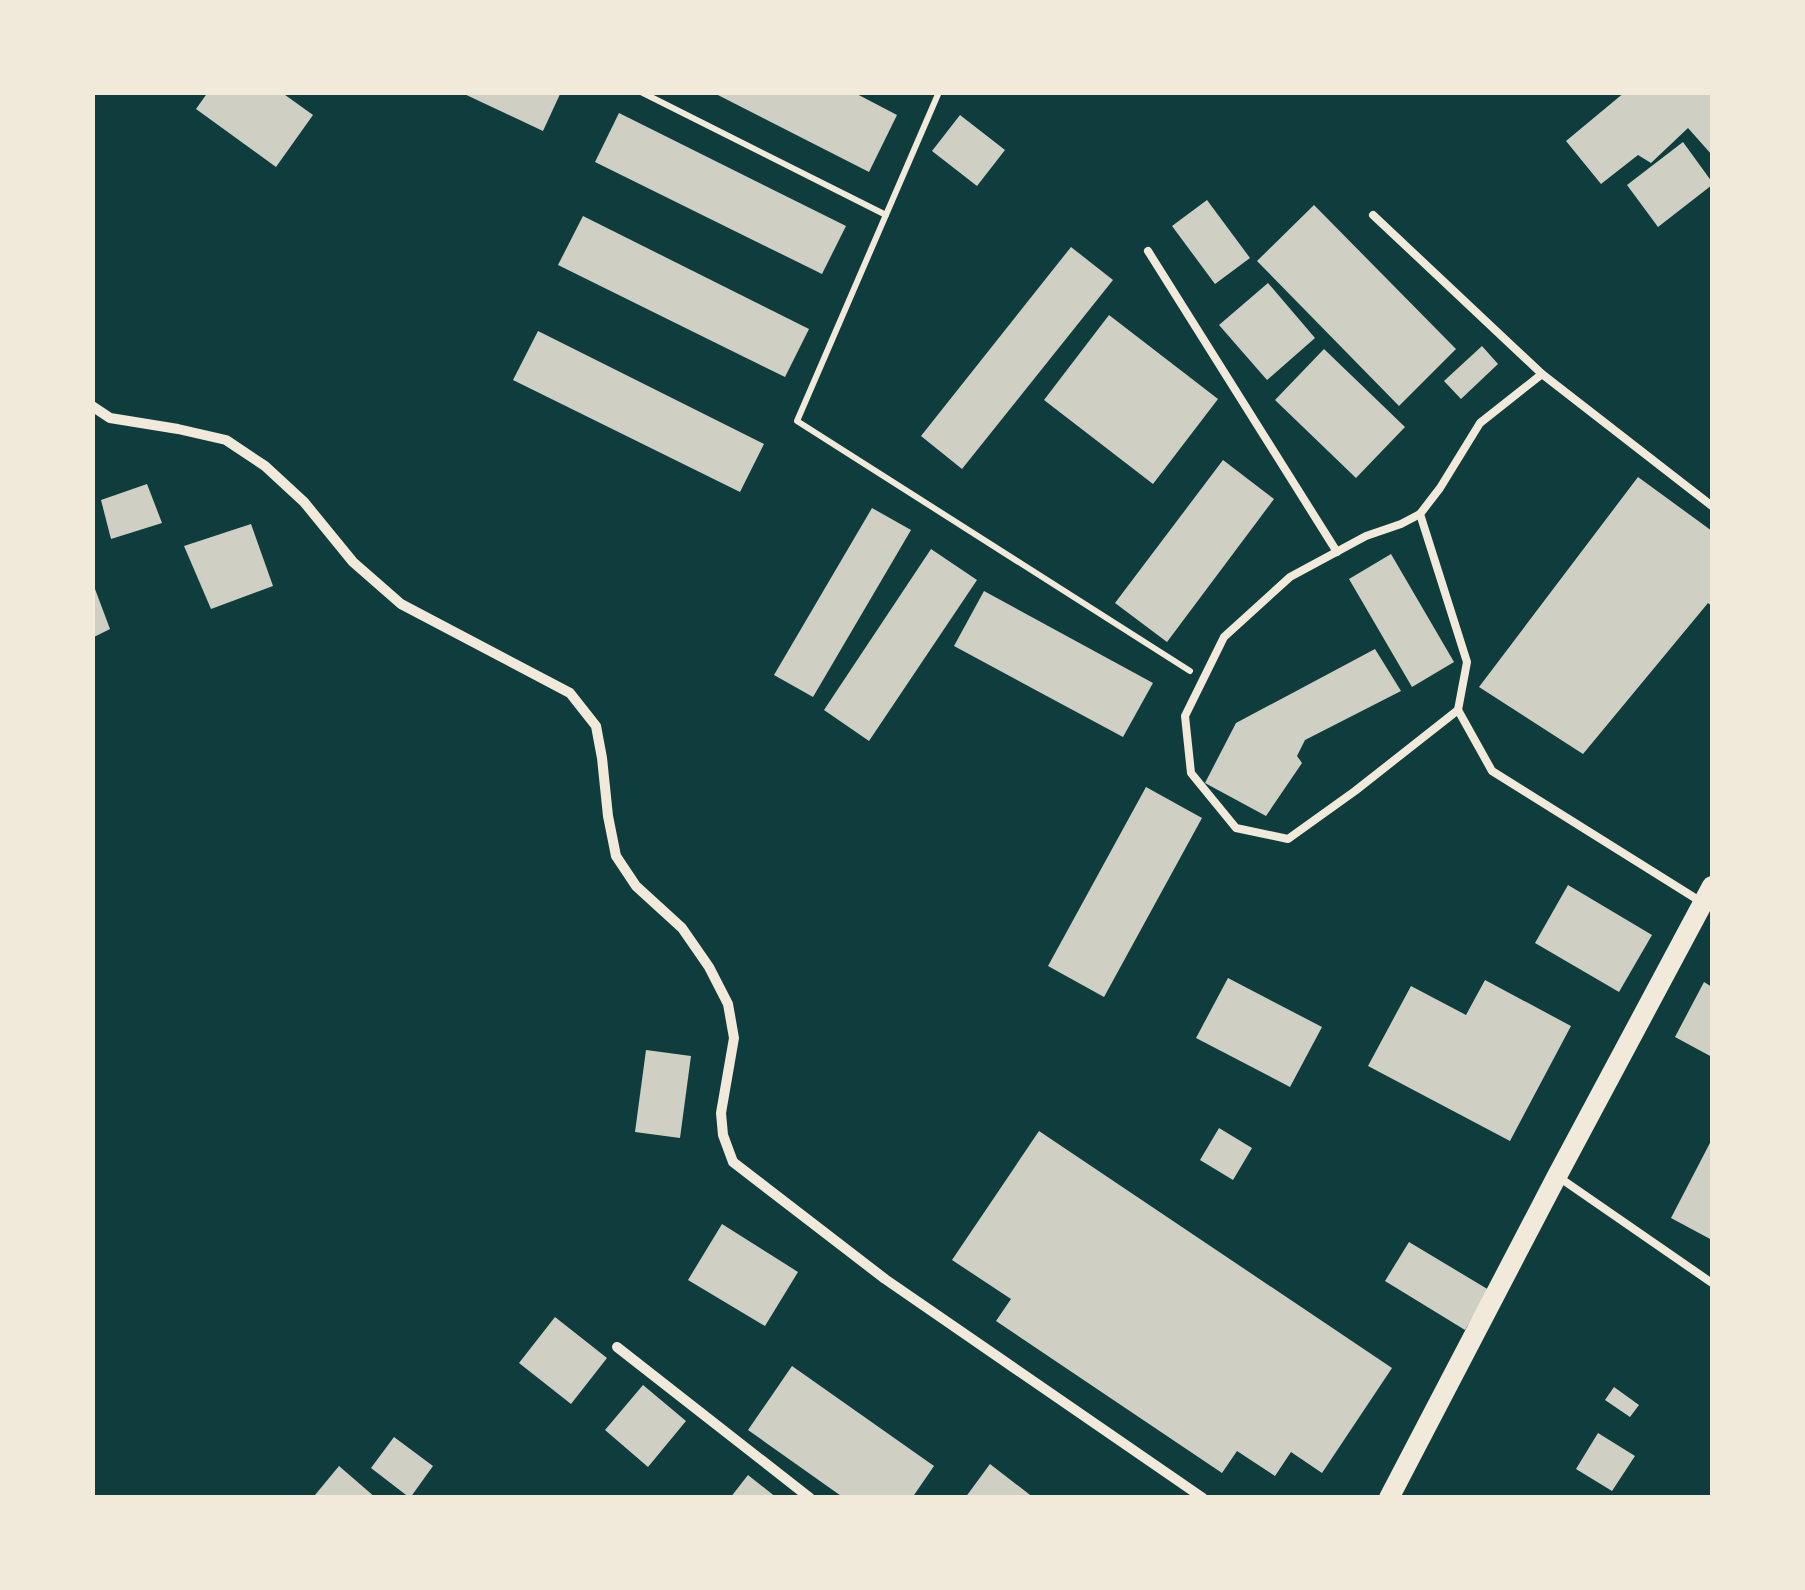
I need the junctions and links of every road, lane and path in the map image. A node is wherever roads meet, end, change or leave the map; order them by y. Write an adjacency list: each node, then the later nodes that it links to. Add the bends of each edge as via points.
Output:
1 (640, 92): 3 (path)
2 (939, 92): 3 (path)
3 (886, 216): 11 (path, via 797,421)
4 (1373, 216): 6 (lane)
5 (1148, 251): 10 (lane)
6 (1542, 374): 8 (lane); 9 (lane, via 1480,423)
7 (92, 406): 18 (street, via 110,418 226,440 266,466 352,562 402,604 570,693 596,726 616,856 636,886 682,928 728,1004 734,1038 721,1113 733,1162 885,1280)
8 (1712, 506)
9 (1420, 514): 10 (lane); 12 (lane, via 1467,662)
10 (1337, 552): 11 (lane, via 1290,577 1224,637)
11 (1203, 680): 12 (lane, via 1185,716 1191,773 1236,828 1288,839)
12 (1458, 710): 13 (lane, via 1492,770)
13 (1708, 895): 14 (main road)
14 (1556, 1176): 15 (lane); 19 (main road)
15 (1712, 1282)
16 (617, 1347): 17 (street)
17 (810, 1498)
18 (1204, 1498)
19 (1389, 1498)

